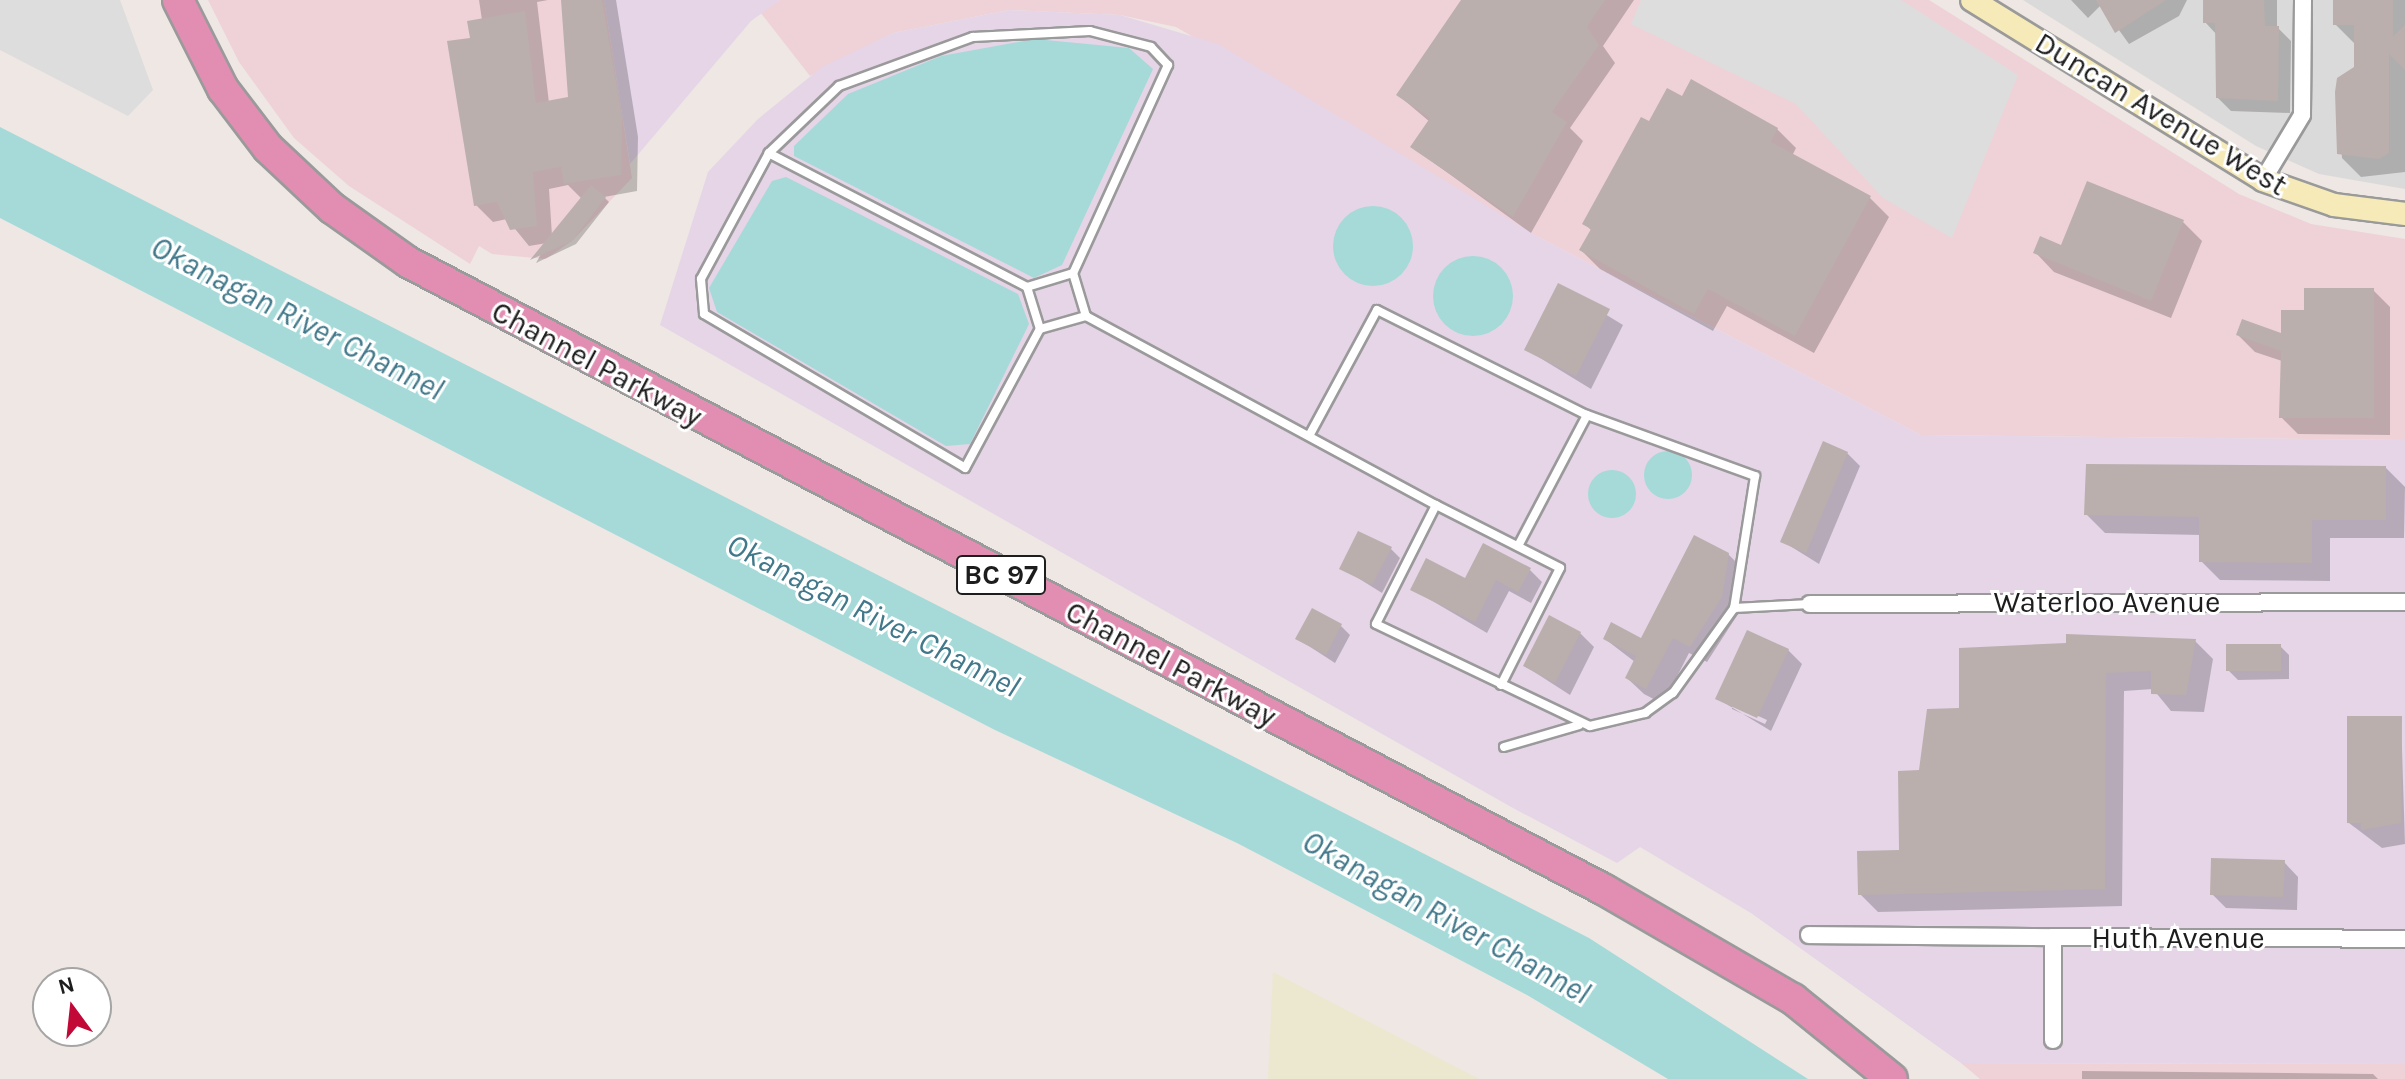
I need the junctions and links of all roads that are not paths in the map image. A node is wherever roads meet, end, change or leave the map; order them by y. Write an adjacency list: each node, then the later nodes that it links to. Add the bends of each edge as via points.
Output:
1 (178, 0): 25 (highway, Channel Parkway / BC 97, via 223,89 268,148 332,208 408,262 1603,889 1793,999)
2 (1972, 0): 5 (street, Duncan Avenue West)
3 (2303, 0): 5 (street, via 2302,115)
4 (769, 153): 7 (lane, via 839,86 973,37 1090,31 1151,47 1168,65); 8 (lane); 10 (lane, via 701,279 704,314 965,468)
5 (2263, 180): 6 (street, Duncan Avenue West, via 2334,205)
6 (2405, 214)
7 (1073, 273): 8 (lane); 9 (lane)
8 (1027, 287): 10 (lane)
9 (1086, 316): 10 (lane); 12 (lane)
10 (1040, 329)
11 (1587, 415): 12 (lane, via 1377,310); 14 (lane); 17 (lane, via 1755,476)
12 (1309, 436): 13 (lane)
13 (1436, 505): 14 (lane); 18 (lane, via 1376,624)
14 (1518, 546): 18 (lane, via 1560,568)
15 (2405, 602): 16 (street, Waterloo Avenue)
16 (1810, 604): 17 (lane)
17 (1734, 608): 19 (lane, via 1693,671 1663,700 1645,713)
18 (1501, 685): 19 (lane)
19 (1579, 725): 20 (lane)
20 (1504, 747)
21 (1809, 935): 22 (street)
22 (2053, 937): 23 (street, Huth Avenue); 24 (street, Huth Avenue)
23 (2405, 939)
24 (2053, 1040)
25 (1892, 1079)

